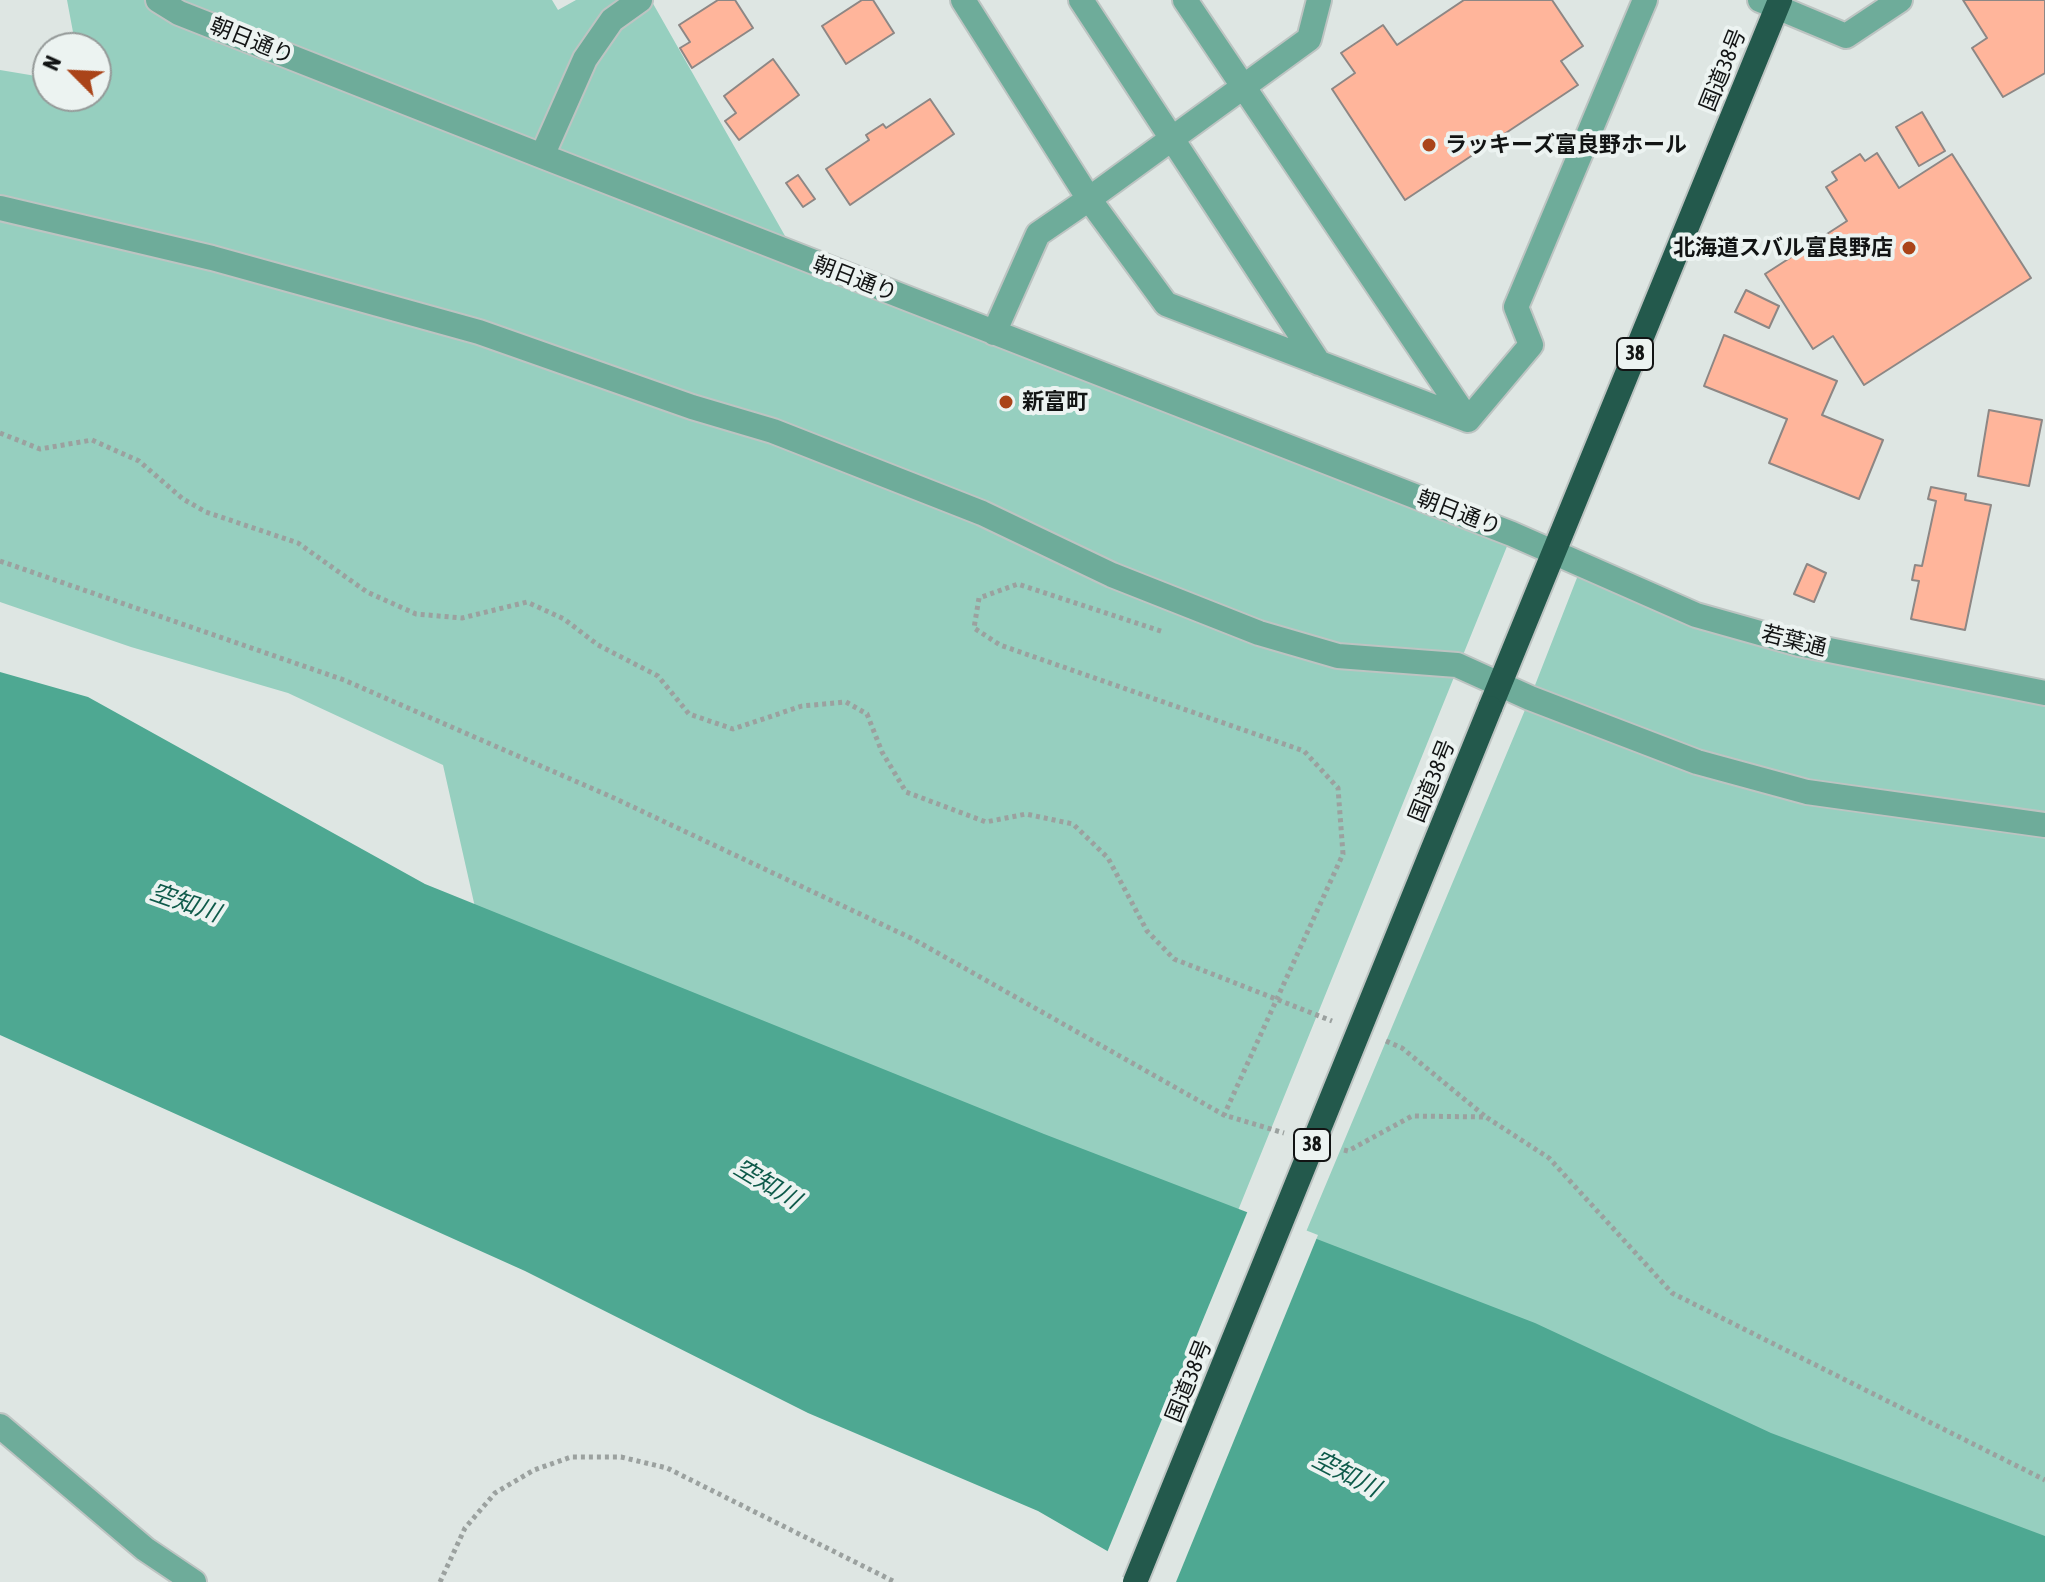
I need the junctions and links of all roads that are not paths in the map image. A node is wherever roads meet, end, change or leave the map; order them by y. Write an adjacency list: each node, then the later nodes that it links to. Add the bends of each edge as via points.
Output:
1 (158, 0): 12 (street, 朝日通り, via 179,13)
2 (640, 0): 12 (street, via 612,20 585,59)
3 (963, 0): 13 (street)
4 (1185, 0): 10 (street)
5 (1319, 0): 10 (street, via 1309,39)
6 (1645, 0): 17 (street, via 1516,307 1531,345)
7 (1900, 0): 9 (street, via 1846,36)
8 (1083, 1): 11 (street)
9 (1772, 3): 18 (highway, 国道38号 / 38)
10 (1244, 87): 11 (street); 17 (street)
11 (1172, 139): 13 (street); 16 (street)
12 (542, 156): 15 (street, 朝日通り)
13 (1089, 199): 15 (street, via 1038,234); 16 (street, via 1166,304)
14 (0, 208): 19 (street, via 212,258 479,332 801,442 982,513 1112,575 1259,633 1338,656 1457,665)
15 (994, 333): 18 (street, 朝日通り)
16 (1319, 363): 17 (street)
17 (1468, 420)
18 (1553, 552): 19 (highway, 国道38号 / 38); 20 (street, 若葉通, via 1696,615 1799,644)
19 (1500, 684): 21 (street, via 1697,762 1807,792); 24 (highway, 国道38号 / 38, bridge)
20 (2045, 693)
21 (2045, 825)
22 (0, 1426): 23 (street, via 145,1549)
23 (194, 1582)
24 (1135, 1582)

